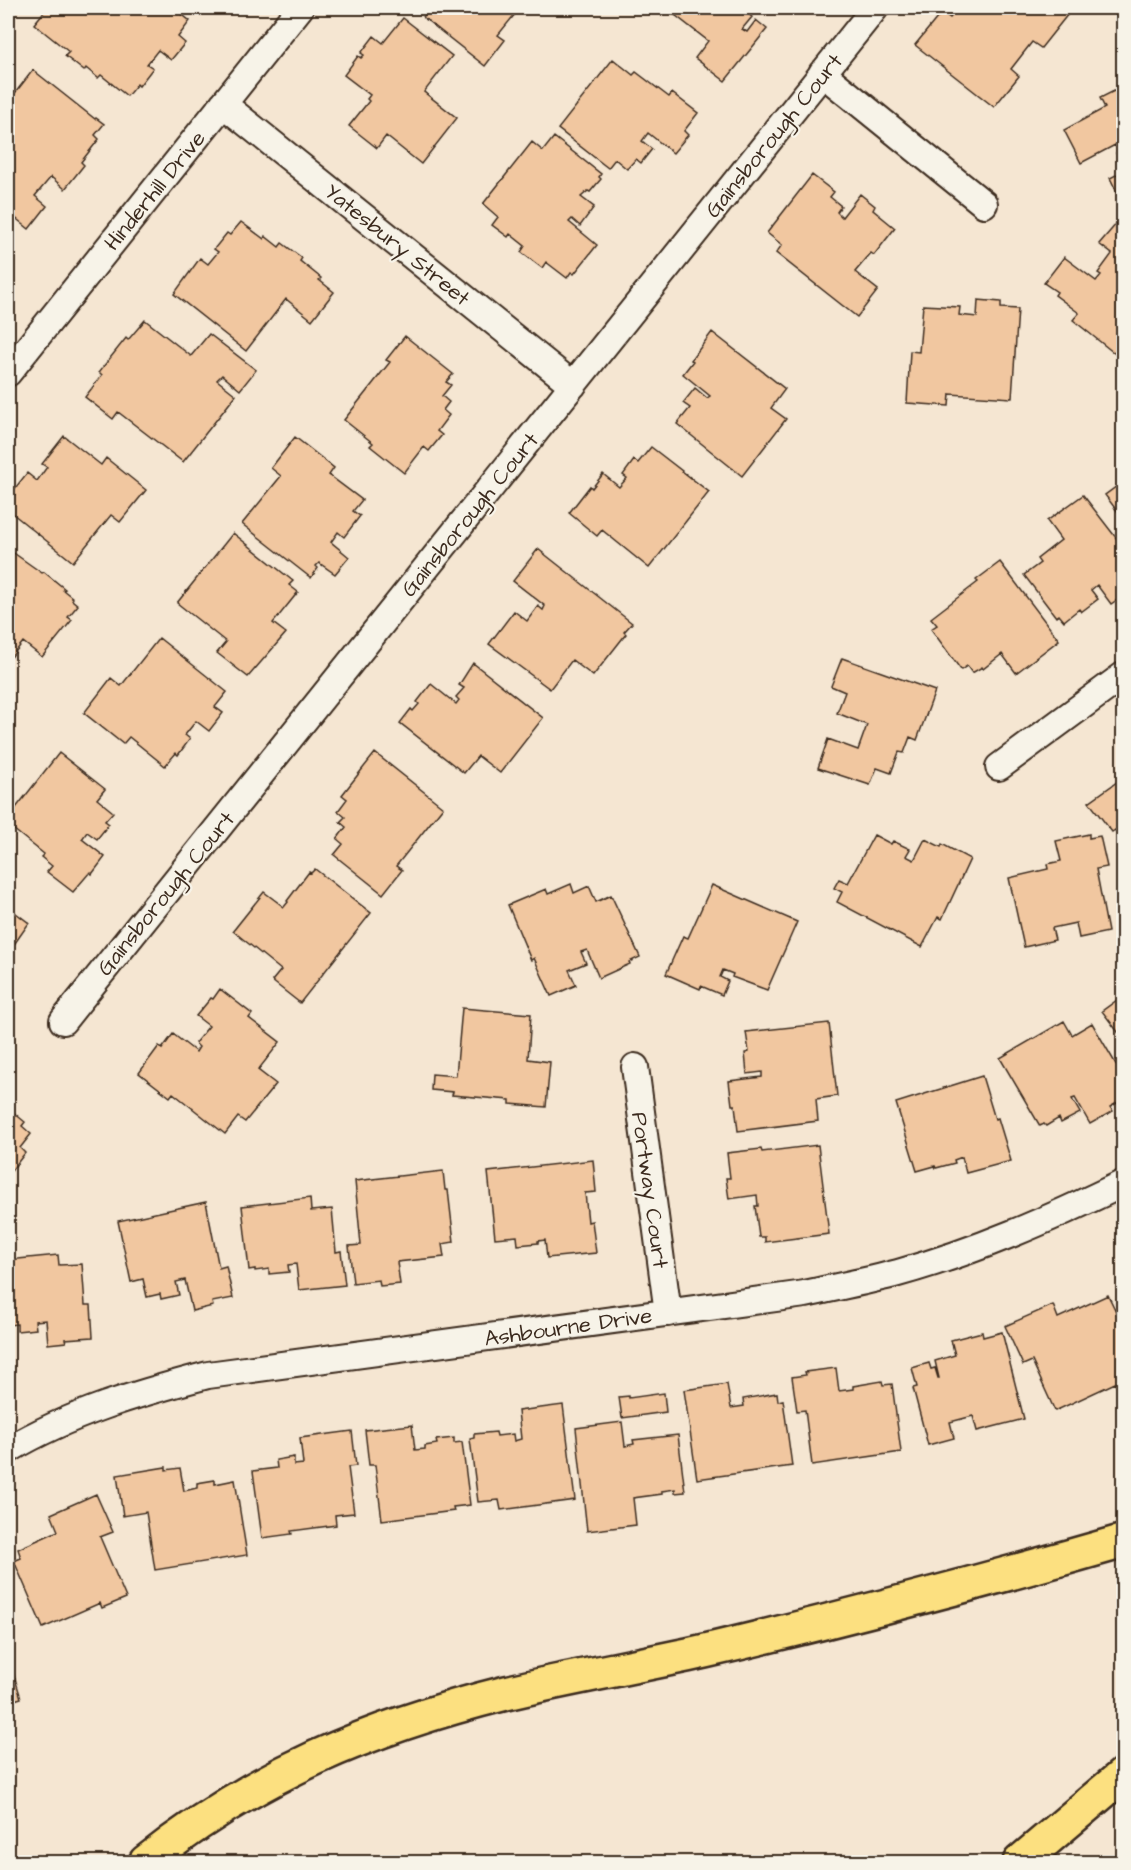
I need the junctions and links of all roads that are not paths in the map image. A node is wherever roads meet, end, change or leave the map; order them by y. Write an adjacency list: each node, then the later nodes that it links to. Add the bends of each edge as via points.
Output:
1 (300, 8): 4 (street, Hinderhill Drive)
2 (875, 8): 3 (street, Gainsborough Court)
3 (822, 74): 5 (street); 7 (street, Gainsborough Court)
4 (223, 104): 6 (street, Hinderhill Drive); 7 (street, Yatesbury Street)
5 (984, 204)
6 (8, 373)
7 (573, 385): 10 (street, Gainsborough Court)
8 (1124, 675): 9 (street)
9 (999, 767)
10 (63, 1021)
11 (635, 1067): 13 (street, Portway Court)
12 (1124, 1183): 13 (street, Ashbourne Drive, via 1043,1222 898,1273 805,1294)
13 (668, 1313): 14 (street, Ashbourne Drive, via 208,1376 132,1396)
14 (11, 1441)
15 (1124, 1541): 17 (highway, via 705,1651 505,1693 393,1726 276,1776 185,1831)
16 (1124, 1774): 18 (highway)
17 (146, 1863)
18 (1020, 1863)

